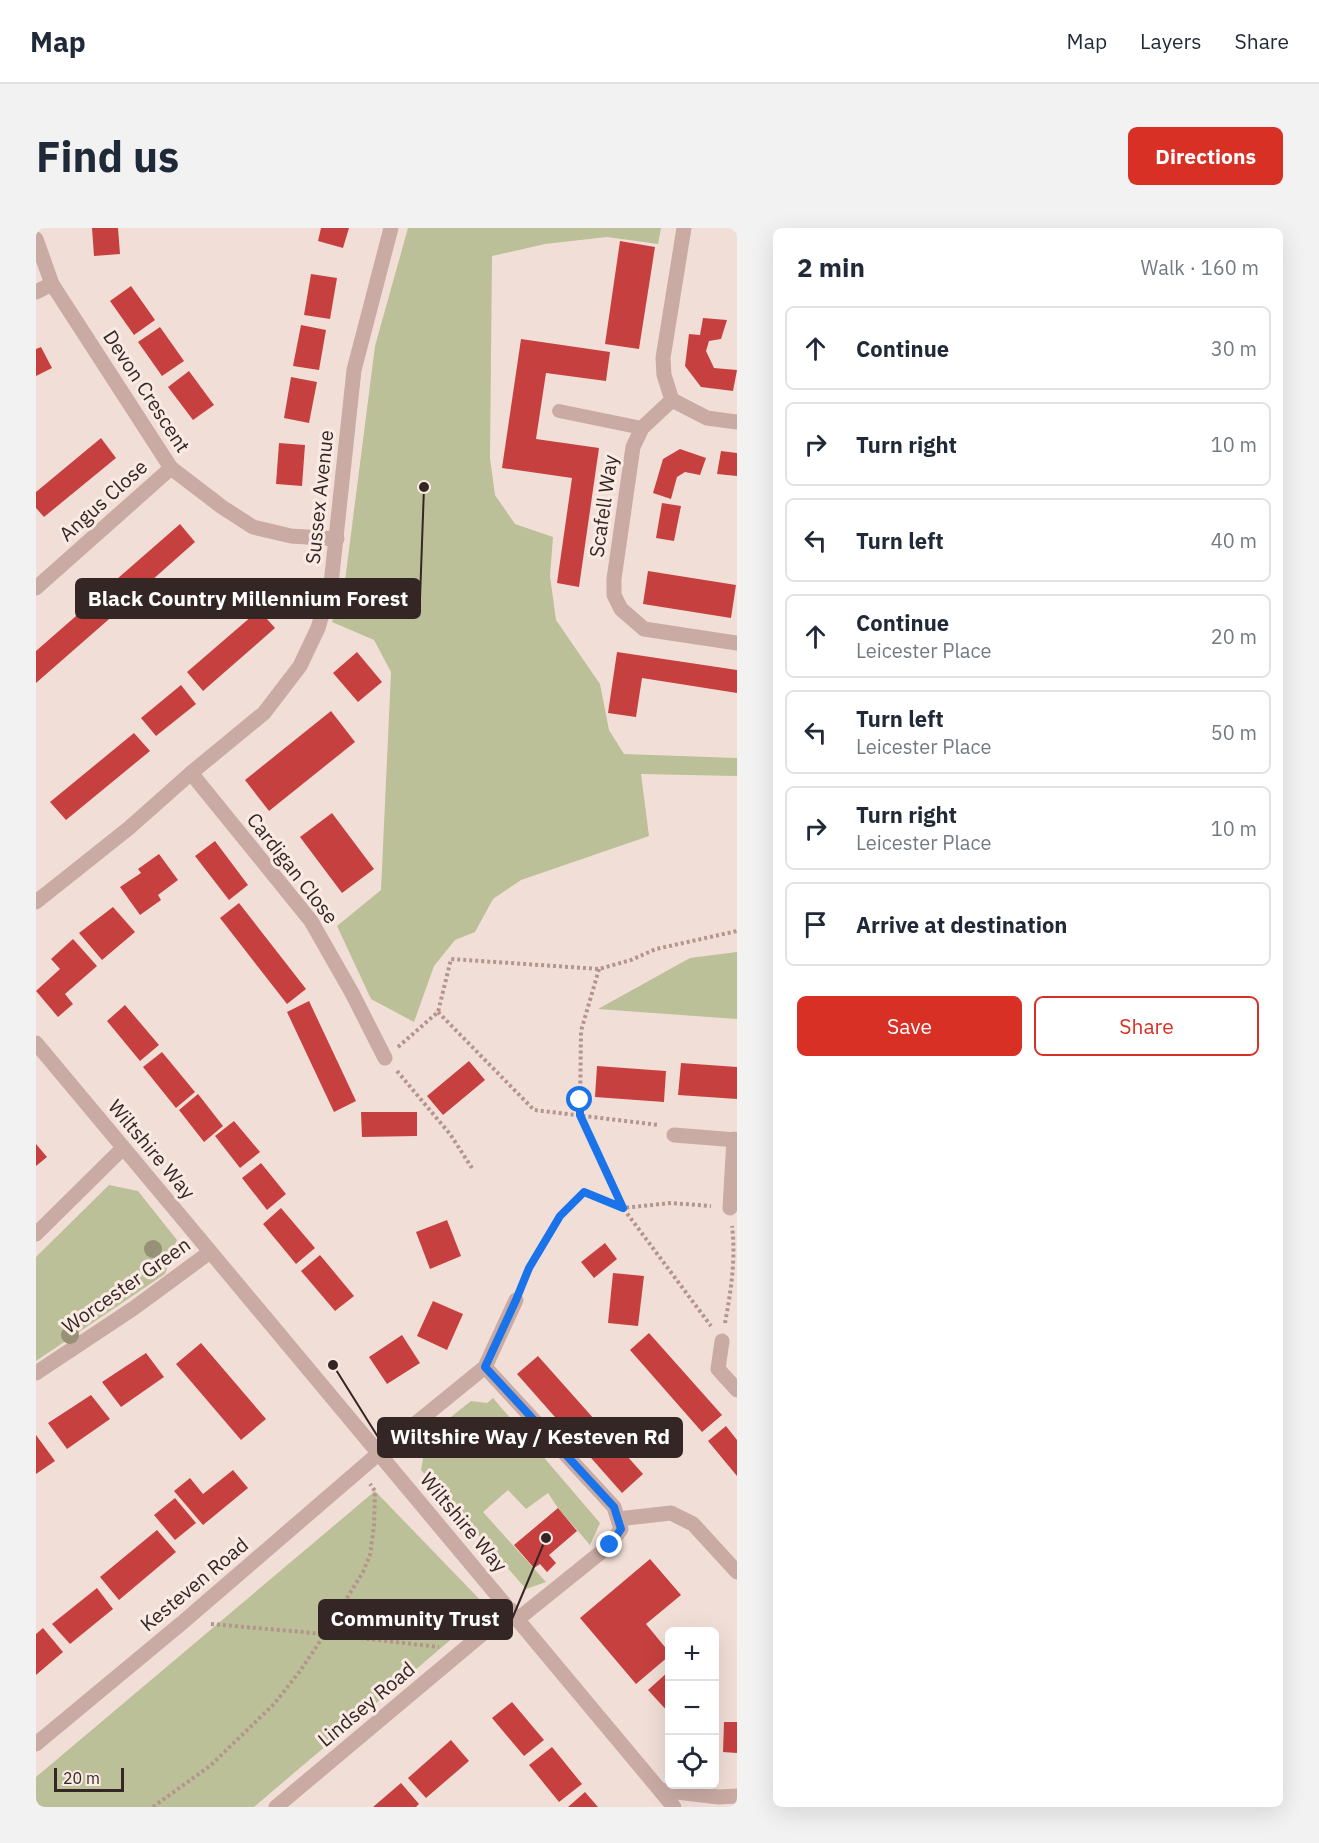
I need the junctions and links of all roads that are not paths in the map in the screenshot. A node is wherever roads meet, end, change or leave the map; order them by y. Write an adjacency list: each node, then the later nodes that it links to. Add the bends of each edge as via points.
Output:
1 (391, 228): 11 (street, Sussex Avenue, via 354,370)
2 (684, 228): 6 (street, via 663,358)
3 (36, 239): 4 (street, Devon Crescent)
4 (52, 285): 5 (street); 10 (street, Devon Crescent)
5 (36, 292)
6 (672, 400): 8 (street, via 707,418); 9 (street, Scafell Way)
7 (559, 411): 9 (lane)
8 (737, 422)
9 (642, 428): 13 (street, Scafell Way, via 633,447 614,595 621,609 644,629)
10 (171, 468): 11 (street, Devon Crescent, via 253,527 291,536); 12 (street, Angus Close)
11 (337, 539): 14 (street, Sussex Avenue, via 331,584 318,628 300,666 264,713)
12 (36, 588)
13 (737, 643)
14 (191, 772): 15 (street, Sussex Avenue, via 129,828); 17 (street, Cardigan Close, via 311,921)
15 (36, 902)
16 (36, 1044): 20 (street, Wiltshire Way)
17 (385, 1058)
18 (674, 1135): 19 (street)
19 (735, 1140): 21 (street)
20 (123, 1148): 22 (street); 23 (street, Wiltshire Way)
21 (730, 1208)
22 (36, 1234)
23 (210, 1252): 27 (street, Worcester Green); 29 (street, Wiltshire Way)
24 (516, 1300): 26 (street)
25 (722, 1341): 28 (street, via 718,1369)
26 (485, 1367): 29 (street, Kesteven Road); 30 (street, via 614,1507)
27 (36, 1373)
28 (737, 1390)
29 (378, 1454): 32 (street, Wiltshire Way); 33 (street, Kesteven Road)
30 (618, 1519): 31 (street, via 671,1513 693,1524); 32 (street, Lindsey Road, via 621,1529 610,1545)
31 (737, 1572)
32 (514, 1614): 34 (street, Wiltshire Way); 36 (street, Lindsey Road, via 464,1649)
33 (36, 1744)
34 (660, 1790): 35 (street); 37 (street, Wiltshire Way)
35 (737, 1796)
36 (276, 1807)
37 (674, 1807)

